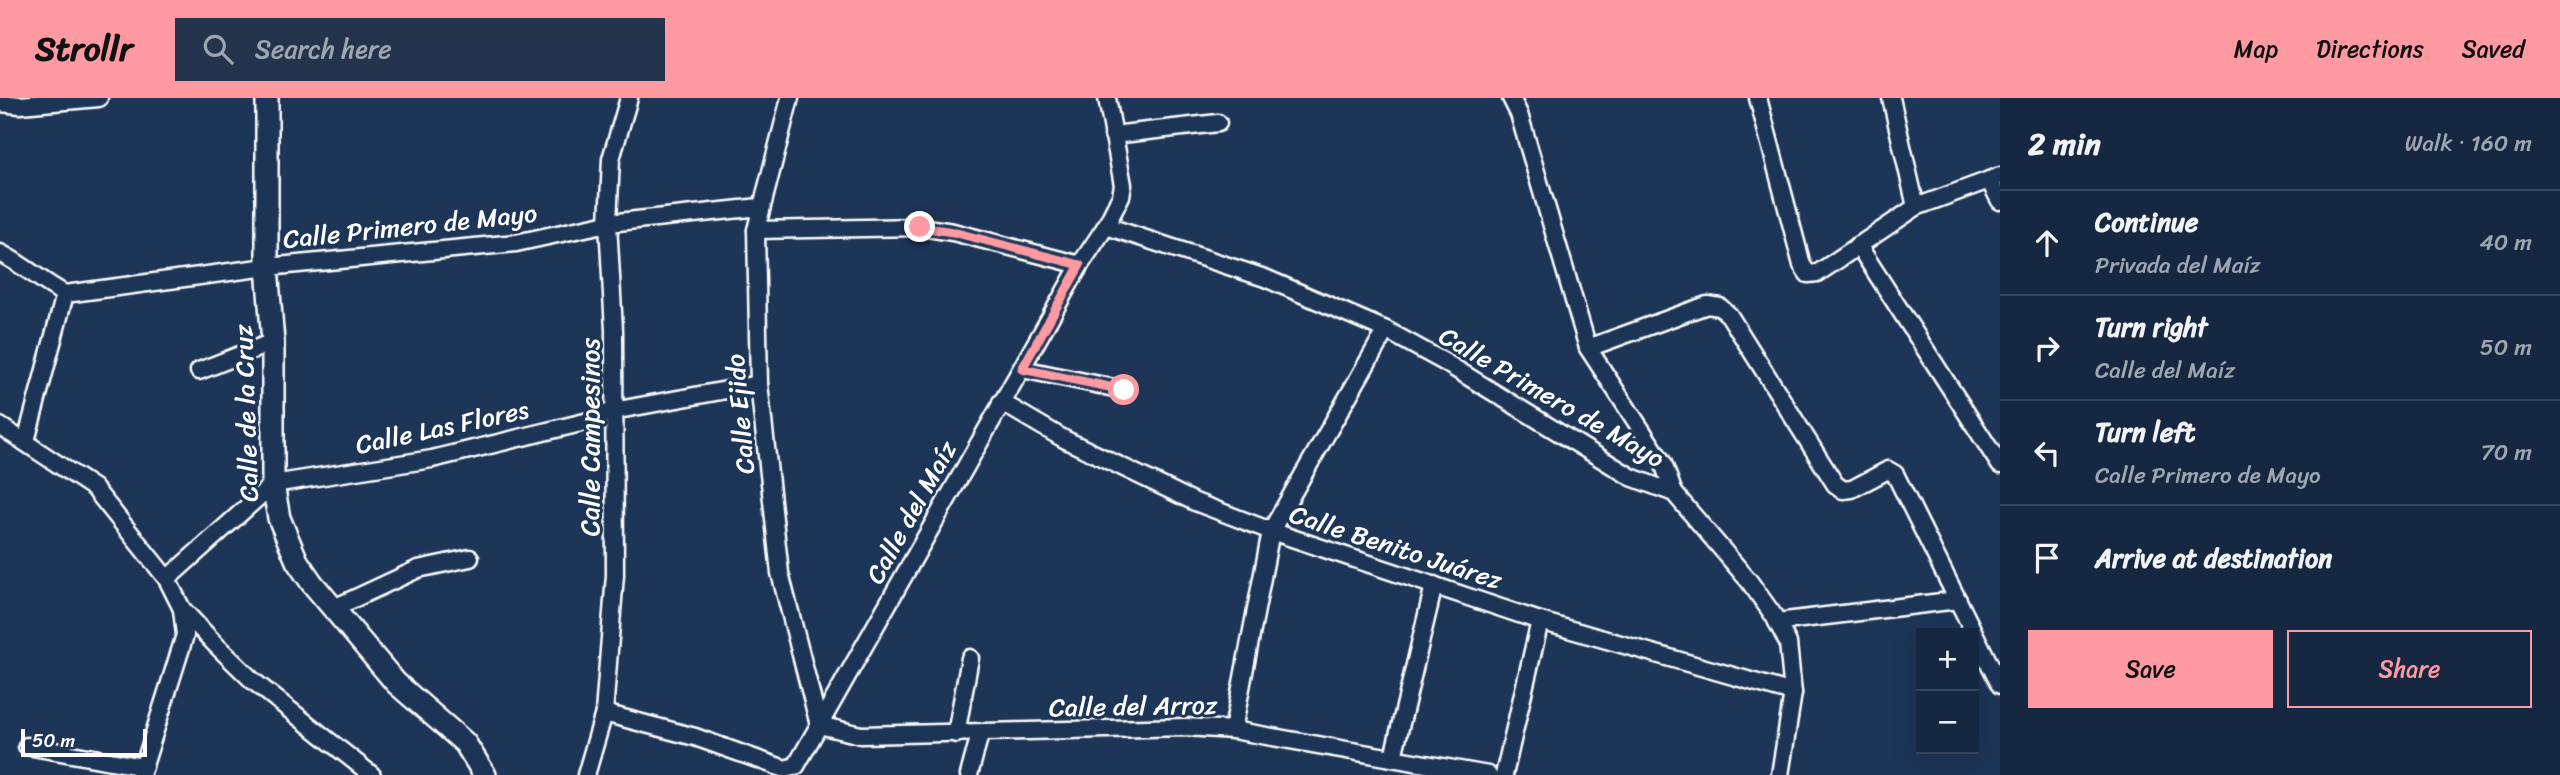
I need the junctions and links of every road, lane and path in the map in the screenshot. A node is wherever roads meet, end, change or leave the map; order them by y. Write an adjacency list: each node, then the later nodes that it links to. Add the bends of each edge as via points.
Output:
1 (99, 98): 9 (street, via 20,105)
2 (267, 98): 22 (main road, Calle de la Cruz)
3 (629, 98): 16 (street, Calle Campesinos, via 611,159)
4 (790, 98): 14 (street, Calle Ejido)
5 (1107, 98): 11 (street, Calle del Maíz)
6 (1511, 98): 26 (street)
7 (1758, 98): 19 (street, via 1808,274 1818,273)
8 (1891, 98): 15 (street)
9 (2, 102)
10 (1218, 123): 11 (street)
11 (1113, 135): 17 (street, Calle del Maíz, via 1123,185 1117,209)
12 (1995, 178): 13 (street); 15 (street)
13 (2000, 201)
14 (761, 207): 16 (street, Calle Primero de Mayo); 18 (street, Calle Ejido)
15 (1916, 207): 19 (street)
16 (608, 223): 22 (street, Calle Primero de Mayo, via 516,243); 32 (street, Calle Campesinos)
17 (1106, 226): 21 (street, Calle del Maíz); 24 (street, Calle Primero de Mayo, via 1265,278)
18 (756, 230): 21 (street, via 920,227); 29 (street, Calle Ejido)
19 (1858, 245): 35 (street)
20 (0, 253): 23 (street)
21 (1080, 265): 27 (street, Calle del Maíz)
22 (267, 267): 23 (street, Calle Primero de Mayo); 25 (main road, Calle de la Cruz)
23 (65, 294): 34 (street)
24 (1386, 330): 37 (street, Calle Primero de Mayo, via 1631,477); 38 (street)
25 (273, 342): 28 (street); 36 (main road, Calle de la Cruz)
26 (1588, 348): 37 (street, via 1663,463); 42 (street, via 1707,306 1720,307 1835,484 1852,489 1892,471)
27 (1022, 369): 30 (street); 31 (street, Calle del Maíz)
28 (199, 372)
29 (759, 384): 32 (street, Calle Las Flores); 51 (street, Calle Ejido, via 780,573)
30 (1124, 390)
31 (1001, 402): 38 (street, Calle Benito Juárez, via 1064,439 1195,502); 51 (street, Calle del Maíz)
32 (613, 411): 36 (street, Calle Las Flores, via 585,422 432,458); 50 (street, Calle Campesinos, via 615,575)
33 (0, 426): 34 (street)
34 (26, 441): 40 (street, via 94,488)
35 (2000, 465)
36 (273, 484): 40 (street); 43 (main road, Calle de la Cruz, via 286,539 297,561)
37 (1674, 494): 46 (street, Calle Primero de Mayo, via 1749,581)
38 (1271, 531): 41 (street, Calle Benito Juárez); 52 (street)
39 (470, 558): 43 (street, via 418,569)
40 (167, 579): 44 (street)
41 (1434, 585): 45 (street, Calle Benito Juárez); 56 (street)
42 (1958, 600): 46 (street); 48 (street)
43 (334, 608): 59 (main road, Calle de la Cruz, via 396,683 465,743)
44 (182, 609): 57 (street, via 185,635); 58 (street, via 252,680)
45 (1540, 621): 49 (street, Calle Benito Juárez); 63 (street)
46 (1777, 622): 49 (street, Calle Primero de Mayo, via 1788,643)
47 (970, 658): 53 (street)
48 (2000, 685)
49 (1793, 693): 64 (street, Calle Primero de Mayo)
50 (604, 713): 51 (street, Calle del Maíz, via 695,737 785,769 796,766); 60 (street, Calle Campesinos)
51 (819, 725): 53 (street, Calle del Arroz, via 861,735)
52 (1233, 730): 54 (street, Calle del Arroz, via 1186,727); 56 (street, Calle del Arroz)
53 (956, 734): 54 (street, Calle del Arroz)
54 (980, 734): 61 (street)
55 (27, 746): 57 (street)
56 (1393, 757): 62 (street, Calle del Arroz)
57 (143, 771)
58 (372, 775)
59 (485, 775)
60 (586, 775)
61 (969, 775)
62 (1488, 775)
63 (1504, 775)
64 (1780, 775)

